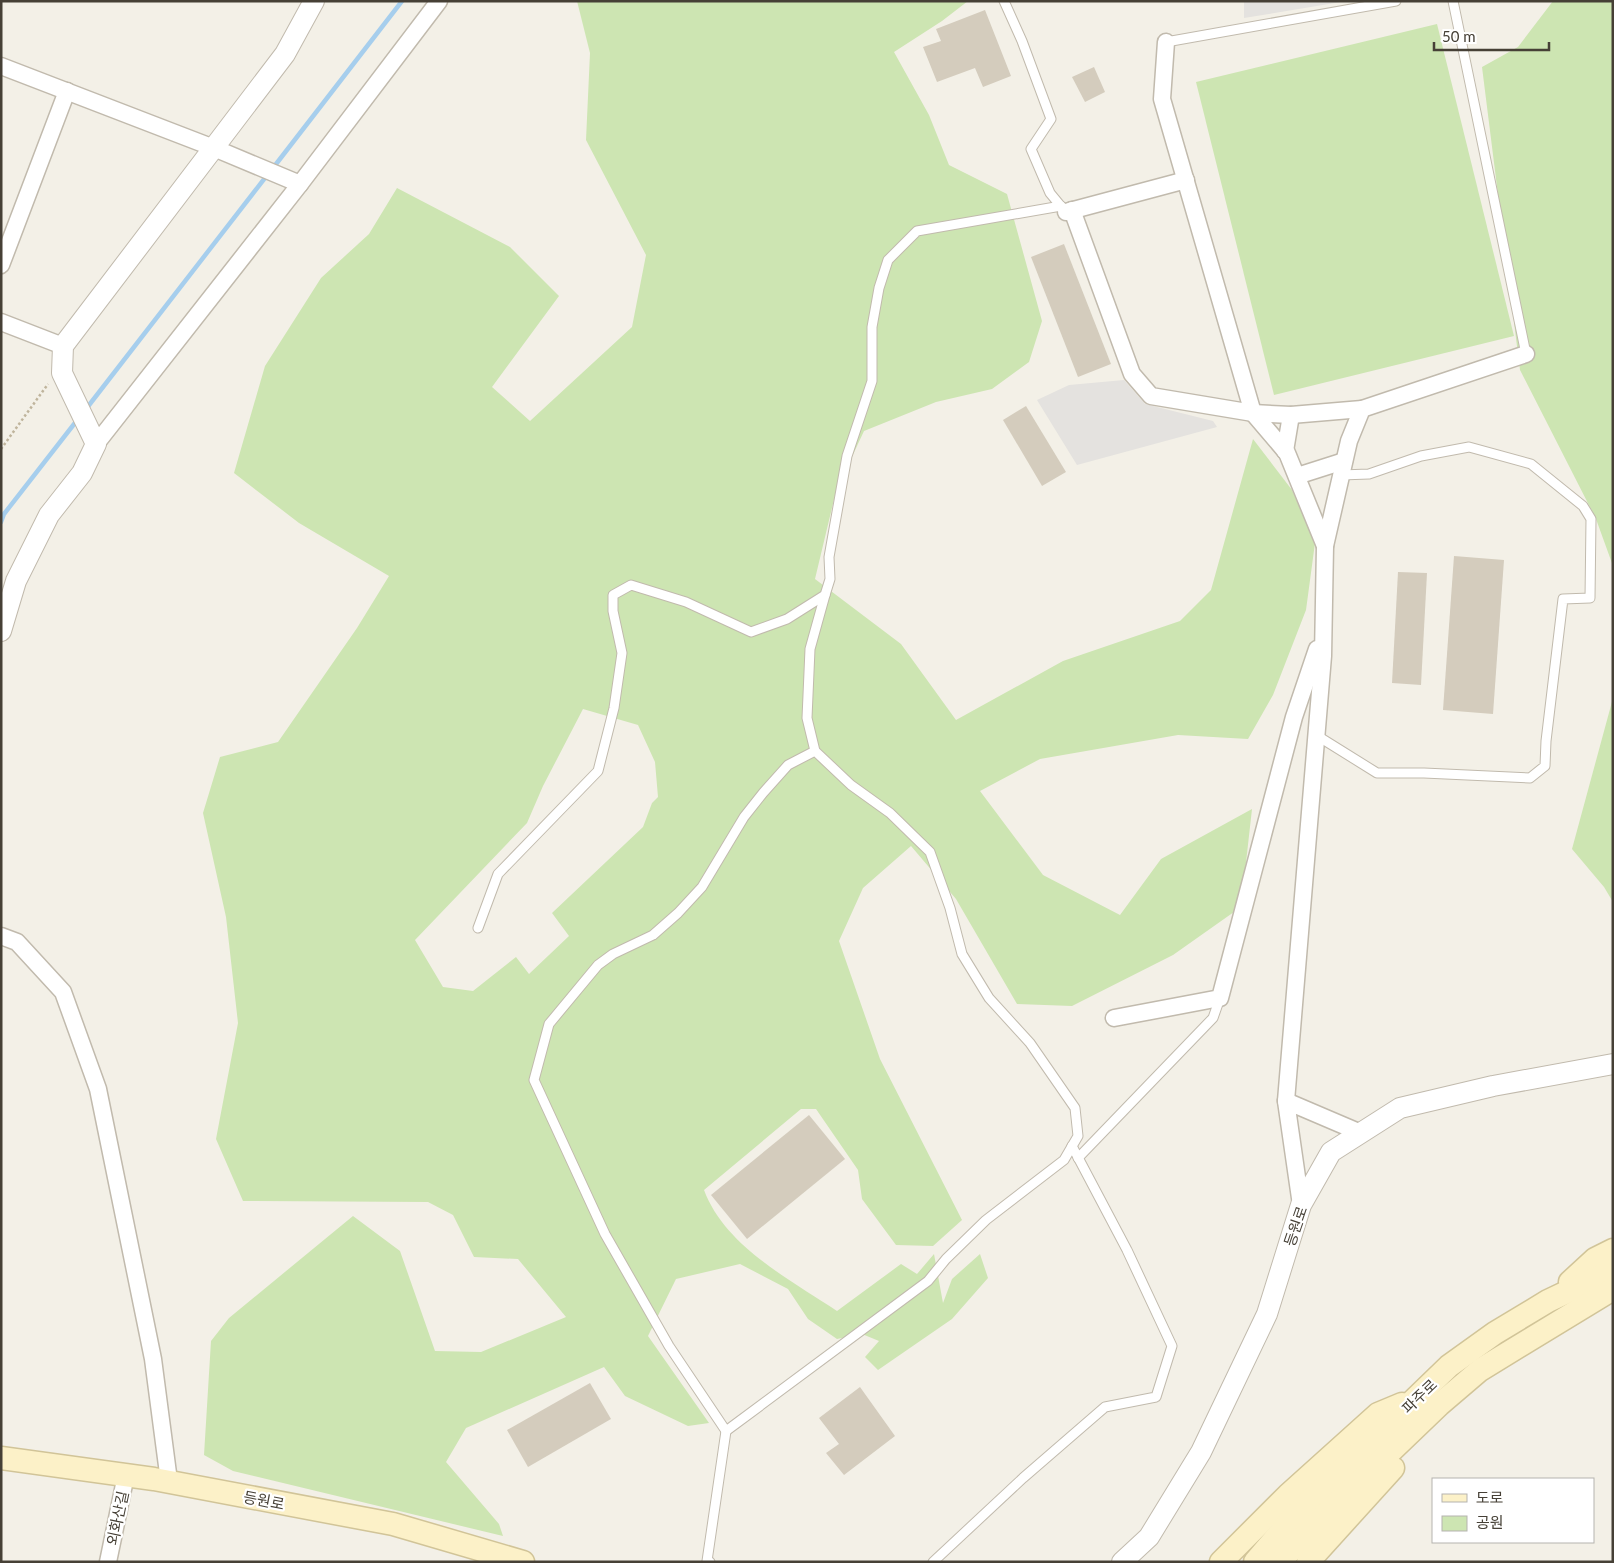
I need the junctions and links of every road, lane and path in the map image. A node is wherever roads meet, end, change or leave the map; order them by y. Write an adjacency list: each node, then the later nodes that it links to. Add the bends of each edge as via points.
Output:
1 (314, 1): 9 (street, via 286,54)
2 (439, 1): 11 (street)
3 (1004, 1): 12 (lane, via 1050,119 1031,150 1050,193)
4 (1396, 1): 6 (lane)
5 (1453, 1): 16 (lane)
6 (1166, 42): 10 (street, via 1162,99)
7 (1, 66): 8 (street)
8 (67, 91): 9 (street); 13 (street)
9 (222, 152): 11 (street); 15 (street)
10 (1186, 180): 12 (street); 18 (street)
11 (300, 184): 20 (street)
12 (1066, 209): 18 (street, via 1132,374 1152,396); 25 (lane, via 917,231 888,260 872,327 872,381 847,456)
13 (1, 265)
14 (1, 322): 15 (street)
15 (63, 346): 20 (street, via 62,373)
16 (1526, 354): 17 (street)
17 (1362, 409): 19 (street); 22 (street, via 1349,441)
18 (1253, 413): 19 (street); 21 (street)
19 (1291, 414): 21 (street)
20 (96, 444): 26 (street, via 82,473 49,516 16,581)
21 (1285, 451): 23 (street)
22 (1343, 468): 23 (street); 24 (street); 28 (lane, via 1369,474 1421,456 1469,448 1531,464 1583,506 1591,519 1590,598 1563,599 1545,766 1530,778 1424,772 1377,773)
23 (1297, 476): 24 (street)
24 (1325, 546): 27 (street)
25 (825, 595): 29 (lane, via 810,649 806,718); 30 (lane, via 787,619 751,632 686,602 631,585 613,595 612,611 622,653 614,708 598,771 498,874)
26 (1, 631)
27 (1323, 631): 28 (street); 32 (street, via 1294,717)
28 (1316, 736): 35 (street)
29 (814, 751): 37 (lane, via 851,785 890,813 930,852 962,954 989,998 1030,1043 1075,1108 1078,1136); 46 (lane, via 788,765 763,793 744,817 702,886 678,913 653,935 598,965 549,1024 534,1080 605,1234 669,1346)
30 (478, 928)
31 (1, 936): 49 (street, via 17,942 62,992 98,1089 152,1359)
32 (1220, 998): 33 (street); 38 (lane, via 1213,1018)
33 (1114, 1018)
34 (1613, 1064): 36 (street, 등원로, via 1493,1086 1400,1108)
35 (1286, 1101): 36 (street); 39 (street)
36 (1361, 1133): 39 (street, 등원로, via 1331,1152)
37 (1072, 1146): 38 (lane); 46 (lane, via 1064,1160 986,1220 928,1281)
38 (1078, 1158): 53 (lane, via 1127,1250 1172,1346 1156,1397 1105,1407 1022,1478)
39 (1301, 1205): 54 (street, 등원로, via 1267,1314 1201,1452 1149,1537)
40 (1613, 1250): 43 (main road, via 1595,1259)
41 (1613, 1270): 43 (main road, 파주로)
42 (1613, 1289): 45 (main road, 파주로, via 1480,1370)
43 (1548, 1301): 44 (main road, 파주로, via 1449,1366)
44 (1416, 1398): 55 (main road, via 1378,1414 1288,1495); 56 (main road, 파주로, via 1298,1512)
45 (1439, 1405): 57 (main road, 파주로); 58 (main road, via 1398,1462)
46 (726, 1431): 52 (lane, via 707,1561)
47 (1, 1458): 48 (main road, 등원로)
48 (126, 1475): 49 (main road, 등원로); 50 (street, 외화산길)
49 (168, 1481): 51 (main road, 등원로, via 393,1524)
50 (108, 1562)
51 (523, 1562)
52 (710, 1562)
53 (933, 1562)
54 (1122, 1562)
55 (1221, 1562)
56 (1255, 1562)
57 (1280, 1562)
58 (1308, 1562)

